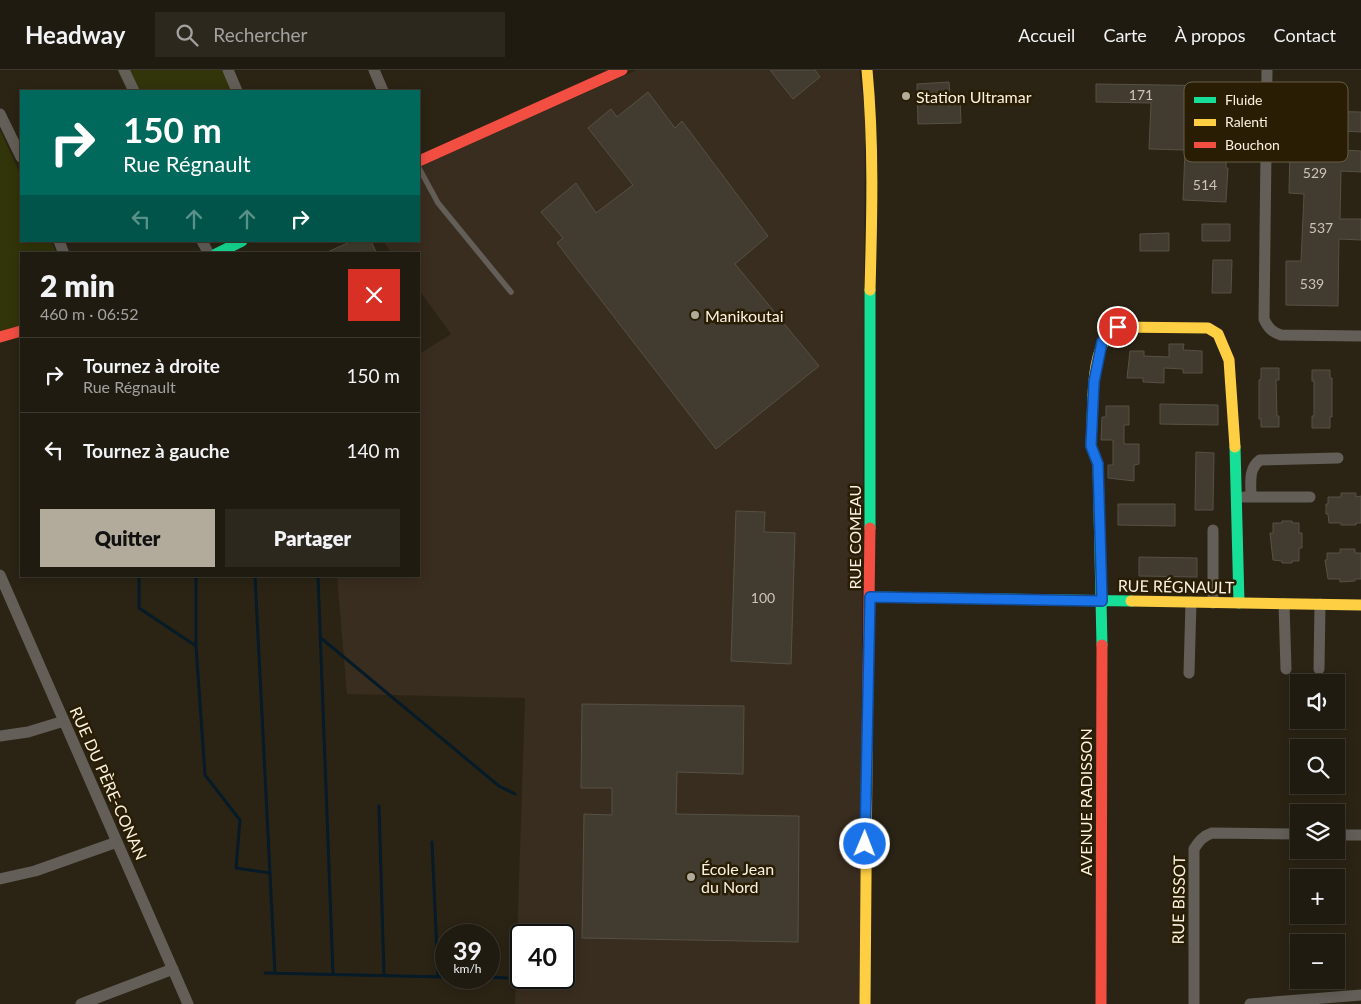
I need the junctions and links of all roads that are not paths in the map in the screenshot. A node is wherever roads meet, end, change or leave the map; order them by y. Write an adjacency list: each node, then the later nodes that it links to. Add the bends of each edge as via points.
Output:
1 (124, 70): 6 (street)
2 (228, 70): 7 (street)
3 (374, 70): 8 (street)
4 (622, 70): 11 (street)
5 (867, 70): 26 (street, RUE COMEAU, via 872,111)
6 (134, 90)
7 (237, 90)
8 (383, 90)
9 (0, 114): 10 (street)
10 (20, 155)
11 (420, 161)
12 (1265, 162): 18 (street, via 1264,319 1271,330 1281,335)
13 (420, 170): 16 (lane, via 438,203)
14 (240, 242): 15 (street)
15 (220, 252)
16 (511, 292)
17 (20, 331): 19 (street)
18 (1361, 336)
19 (0, 337)
20 (1338, 458): 22 (street, via 1260,460 1251,473)
21 (1237, 496): 22 (street); 28 (street, AVENUE RADISSON, via 1228,360 1218,334 1208,328 1118,327 1110,331 1102,342 1094,382 1091,446 1098,464); 31 (street, AVENUE RADISSON)
22 (1251, 497): 23 (street)
23 (1310, 497)
24 (1213, 530): 30 (street)
25 (0, 574): 27 (street, RUE DU PÈRE-CONAN)
26 (870, 597): 28 (street, RUE RÉGNAULT); 49 (street, RUE COMEAU)
27 (6, 601): 38 (street, RUE DU PÈRE-CONAN)
28 (1102, 601): 29 (street, RUE RÉGNAULT); 50 (street, AVENUE RADISSON)
29 (1191, 602): 30 (street, RUE RÉGNAULT); 37 (street)
30 (1213, 602): 31 (street, RUE RÉGNAULT)
31 (1239, 603): 32 (street, RUE RÉGNAULT)
32 (1284, 604): 33 (street, RUE RÉGNAULT); 35 (street)
33 (1320, 604): 34 (street, RUE RÉGNAULT); 36 (street)
34 (1361, 605)
35 (1286, 668)
36 (1319, 669)
37 (1189, 673)
38 (64, 721): 39 (street); 43 (street, RUE DU PÈRE-CONAN)
39 (0, 736)
40 (1290, 834): 51 (street, RUE BISSOT, via 1212,833 1204,835 1194,849)
41 (1345, 835): 42 (street)
42 (1361, 835)
43 (117, 842): 44 (street, via 35,871); 45 (street, RUE DU PÈRE-CONAN)
44 (0, 878)
45 (173, 969): 47 (street); 48 (street, RUE DU PÈRE-CONAN)
46 (1361, 995): 52 (street)
47 (82, 1004)
48 (188, 1004)
49 (865, 1004)
50 (1101, 1004)
51 (1194, 1004)
52 (1250, 1004)

